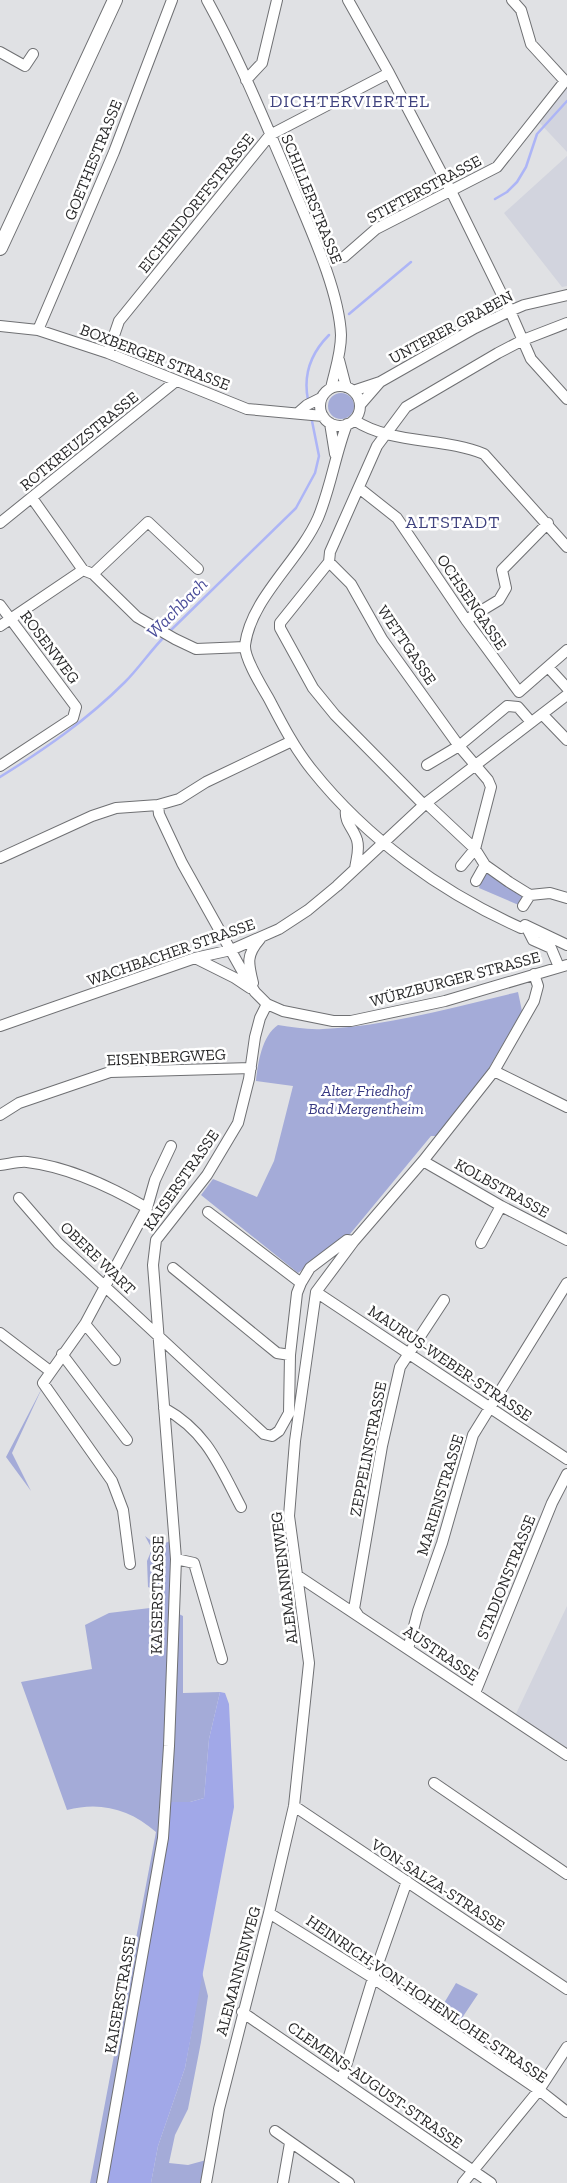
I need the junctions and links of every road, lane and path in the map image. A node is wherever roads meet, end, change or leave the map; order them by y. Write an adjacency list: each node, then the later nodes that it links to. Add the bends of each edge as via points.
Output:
1 (115, 0): 13 (main road)
2 (172, 0): 19 (street, GOETHESTRASSE, via 114,152)
3 (207, 0): 10 (street, SCHILLERSTRASSE)
4 (277, 0): 10 (street, via 262,63)
5 (348, 0): 9 (street)
6 (512, 0): 12 (street, STIFTERSTRASSE, via 522,10 531,44 565,81 497,167)
7 (0, 52): 8 (street, via 25,66)
8 (33, 54)
9 (389, 73): 11 (street, EICHENDORFFSTRASSE); 12 (street)
10 (246, 80): 11 (street, SCHILLERSTRASSE)
11 (270, 135): 21 (street, EICHENDORFFSTRASSE, via 119,321); 22 (street, SCHILLERSTRASSE, via 315,240 336,304 341,335)
12 (450, 191): 14 (street, STIFTERSTRASSE, via 376,229); 16 (street)
13 (0, 248)
14 (344, 257)
15 (567, 295): 16 (street, UNTERER GRABEN)
16 (510, 311): 20 (street); 24 (street, UNTERER GRABEN)
17 (567, 323): 20 (street)
18 (0, 326): 19 (street, BOXBERGER STRASSE)
19 (38, 330): 21 (street, BOXBERGER STRASSE)
20 (523, 340): 28 (street, via 531,359); 34 (street, via 406,407)
21 (108, 352): 23 (street, BOXBERGER STRASSE)
22 (339, 360): 25 (street, SCHILLERSTRASSE); 26 (street, SCHILLERSTRASSE)
23 (176, 381): 30 (street, BOXBERGER STRASSE, via 247,409); 37 (street, ROTKREUZSTRASSE)
24 (380, 382): 26 (street, UNTERER GRABEN); 29 (street, UNTERER GRABEN)
25 (332, 388): 26 (street); 27 (street)
26 (350, 389): 29 (street)
27 (321, 398): 30 (street); 31 (street)
28 (567, 399)
29 (360, 405): 32 (street)
30 (299, 412): 31 (street, BOXBERGER STRASSE)
31 (322, 416): 33 (street)
32 (351, 422): 33 (street, via 336,426); 34 (street); 35 (street)
33 (330, 423): 35 (street)
34 (386, 433): 36 (street); 39 (street, via 468,447 484,454)
35 (336, 458): 49 (street, via 317,519 298,552 258,607)
36 (359, 488): 41 (street, via 330,552); 47 (street, OCHSENGASSE, via 396,518)
37 (32, 498): 38 (street, ROTKREUZSTRASSE); 43 (street)
38 (0, 522)
39 (548, 523): 40 (street); 47 (street, via 502,570 506,588 499,600)
40 (567, 547)
41 (329, 562): 60 (street, WETTGASSE, via 351,584 382,639); 64 (street, via 280,623 280,628 313,688 335,715 402,785)
42 (198, 569): 44 (street, via 148,522)
43 (82, 570): 44 (street); 46 (street)
44 (93, 574): 49 (street, via 137,617 175,639 196,649)
45 (0, 605): 46 (street, ROSENWEG)
46 (10, 619): 48 (street); 63 (street, ROSENWEG, via 76,708 73,718)
47 (466, 620): 53 (street, OCHSENGASSE)
48 (0, 626)
49 (245, 647): 59 (street, via 253,670)
50 (567, 650): 51 (street)
51 (548, 667): 52 (street); 53 (street)
52 (567, 688)
53 (519, 692): 55 (street)
54 (567, 695): 56 (street, WACHBACHER STRASSE)
55 (518, 707): 57 (street); 60 (street, via 507,706)
56 (542, 714): 57 (street, WACHBACHER STRASSE); 58 (street)
57 (531, 722): 62 (street, WACHBACHER STRASSE)
58 (567, 740)
59 (292, 741): 65 (street, via 206,782 179,799); 66 (street)
60 (459, 746): 61 (street); 62 (street, WETTGASSE)
61 (427, 765)
62 (475, 765): 64 (street, WACHBACHER STRASSE); 68 (street, WETTGASSE, via 490,787)
63 (0, 766)
64 (425, 804): 67 (street, WACHBACHER STRASSE); 68 (street)
65 (158, 805): 69 (street, via 128,806 92,816); 80 (street, WÜRZBURGER STRASSE, via 159,814 182,863)
66 (346, 810): 67 (street); 72 (street, via 345,816 357,840)
67 (384, 842): 72 (street, WACHBACHER STRASSE); 77 (street, via 443,887 493,916 501,913)
68 (476, 849): 70 (street); 71 (street)
69 (0, 858)
70 (461, 866)
71 (485, 866): 73 (street); 74 (street)
72 (355, 869): 78 (street, WACHBACHER STRASSE, via 308,910)
73 (476, 881)
74 (530, 895): 75 (street, via 550,894); 76 (street)
75 (567, 898)
76 (523, 906)
77 (526, 926): 79 (street); 82 (street, via 533,940 551,948)
78 (261, 938): 80 (street, WACHBACHER STRASSE); 85 (street, via 250,953 249,965)
79 (567, 945)
80 (231, 950): 81 (street, WACHBACHER STRASSE); 84 (street); 85 (street, WÜRZBURGER STRASSE)
81 (195, 958): 84 (street); 87 (street, WACHBACHER STRASSE)
82 (563, 966): 83 (street, WÜRZBURGER STRASSE)
83 (534, 974): 86 (street, WÜRZBURGER STRASSE, via 445,1001 351,1021 303,1017); 89 (street, ALEMANNENWEG, via 538,986 534,1001)
84 (235, 978): 85 (street)
85 (255, 992): 86 (street, WÜRZBURGER STRASSE)
86 (267, 1004): 88 (street, KAISERSTRASSE, via 255,1037)
87 (0, 1026)
88 (251, 1068): 91 (street, EISENBERGWEG, via 110,1072 19,1103); 110 (street, KAISERSTRASSE, via 238,1122 207,1175 156,1240 153,1265)
89 (494, 1071): 90 (street); 93 (street, ALEMANNENWEG)
90 (567, 1107)
91 (0, 1115)
92 (171, 1146): 97 (street)
93 (423, 1162): 96 (street, KOLBSTRASSE); 100 (street, ALEMANNENWEG)
94 (0, 1165): 97 (street, via 26,1162 60,1170 109,1187)
95 (19, 1198): 105 (street, OBERE WART, via 58,1243)
96 (501, 1206): 99 (street, KOLBSTRASSE); 101 (street)
97 (147, 1208): 105 (street)
98 (208, 1212): 103 (street)
99 (567, 1240)
100 (354, 1241): 103 (street, via 347,1240 310,1268); 106 (street, ALEMANNENWEG)
101 (481, 1243)
102 (173, 1268): 113 (street, via 277,1353)
103 (301, 1283): 113 (street)
104 (567, 1283): 117 (street, MARIENSTRASSE)
105 (104, 1286): 108 (street); 110 (street, OBERE WART)
106 (316, 1292): 112 (street, MAURUS-WEBER-STRASSE); 124 (street, ALEMANNENWEG, via 295,1441 289,1516)
107 (444, 1300): 112 (street, ZEPPELINSTRASSE)
108 (85, 1324): 111 (street); 114 (street)
109 (0, 1333): 115 (street)
110 (158, 1337): 113 (street, OBERE WART, via 264,1434 272,1436 279,1431 289,1413); 116 (street, KAISERSTRASSE)
111 (62, 1354): 115 (street); 118 (street)
112 (410, 1354): 117 (street, MAURUS-WEBER-STRASSE); 125 (street, ZEPPELINSTRASSE, via 400,1367 382,1446 354,1609)
113 (290, 1355)
114 (115, 1360)
115 (50, 1371): 123 (street, via 43,1386 112,1481 123,1510)
116 (164, 1408): 121 (street, via 183,1419 209,1446); 122 (street, KAISERSTRASSE)
117 (491, 1409): 119 (street, MAURUS-WEBER-STRASSE); 126 (street, MARIENSTRASSE, via 474,1435)
118 (127, 1440)
119 (567, 1459)
120 (567, 1474): 128 (street, STADIONSTRASSE, via 552,1503)
121 (242, 1507)
122 (176, 1559): 127 (street, via 194,1563); 145 (street, KAISERSTRASSE, via 163,1838)
123 (130, 1564)
124 (298, 1576): 125 (street, AUSTRASSE); 131 (street, ALEMANNENWEG, via 309,1663)
125 (358, 1615): 126 (street, AUSTRASSE)
126 (408, 1649): 128 (street, AUSTRASSE)
127 (222, 1659)
128 (475, 1693): 129 (street, AUSTRASSE)
129 (567, 1755)
130 (434, 1783): 132 (street)
131 (294, 1806): 133 (street, VON-SALZA-STRASSE); 134 (street, ALEMANNENWEG)
132 (567, 1874)
133 (407, 1881): 135 (street); 136 (street, VON-SALZA-STRASSE)
134 (269, 1912): 135 (street, HEINRICH-VON-HOHENLOHE-STRASSE); 137 (street, ALEMANNENWEG)
135 (373, 1978): 139 (street); 140 (street, HEINRICH-VON-HOHENLOHE-STRASSE)
136 (567, 1989)
137 (242, 2012): 139 (street, CLEMENS-AUGUST-STRASSE); 146 (street, ALEMANNENWEG, via 219,2109)
138 (567, 2047): 140 (street)
139 (342, 2079): 144 (street, CLEMENS-AUGUST-STRASSE)
140 (539, 2090): 141 (street, HEINRICH-VON-HOHENLOHE-STRASSE); 144 (street)
141 (567, 2112)
142 (275, 2131): 143 (street)
143 (290, 2142): 147 (street); 148 (street)
144 (472, 2170): 149 (street); 150 (street, CLEMENS-AUGUST-STRASSE)
145 (102, 2183)
146 (206, 2183)
147 (284, 2183)
148 (349, 2183)
149 (463, 2183)
150 (491, 2183)

